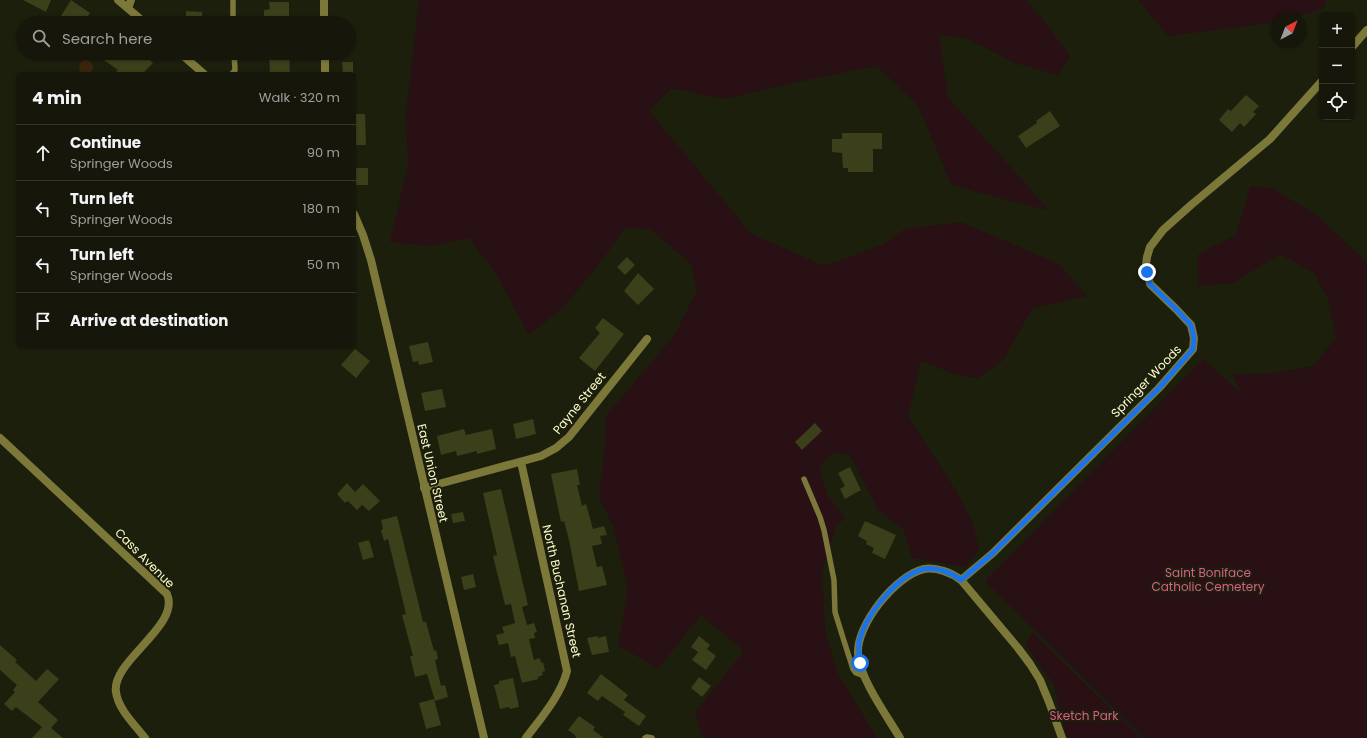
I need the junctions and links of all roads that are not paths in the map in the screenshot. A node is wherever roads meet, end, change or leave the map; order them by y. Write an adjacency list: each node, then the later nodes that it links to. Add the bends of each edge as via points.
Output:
1 (118, 0): 5 (street)
2 (131, 0): 5 (street)
3 (233, 0): 7 (lane)
4 (324, 0): 8 (street)
5 (128, 8): 6 (street)
6 (137, 16)
7 (234, 16)
8 (324, 16)
9 (1367, 30): 10 (street)
10 (1355, 44)
11 (188, 60): 14 (street)
12 (234, 60): 15 (lane)
13 (325, 60): 16 (street)
14 (202, 72)
15 (234, 72)
16 (325, 72)
17 (1319, 84): 24 (street, Springer Woods, via 1270,138 1191,204 1163,230 1150,247 1146,265 1150,284 1191,325 1193,349 1159,388 993,553)
18 (356, 219): 23 (street, East Union Street, via 371,260)
19 (647, 339): 21 (street, Payne Street, via 563,443 550,452)
20 (0, 438): 26 (street, Cass Avenue, via 167,594 167,613 124,668 115,688 117,699)
21 (521, 462): 23 (street, Payne Street); 28 (street, North Buchanan Street, via 567,671 559,691)
22 (804, 479): 25 (lane, via 824,530 834,580 835,612 853,669)
23 (424, 488): 27 (street, East Union Street)
24 (961, 580): 25 (street, via 953,574 925,569 914,572 882,600 870,616 859,643 860,663); 32 (street, via 1030,664 1046,695)
25 (864, 676): 31 (street)
26 (146, 738)
27 (484, 738)
28 (526, 738)
29 (645, 738): 30 (lane)
30 (652, 738)
31 (900, 738)
32 (1062, 738)

